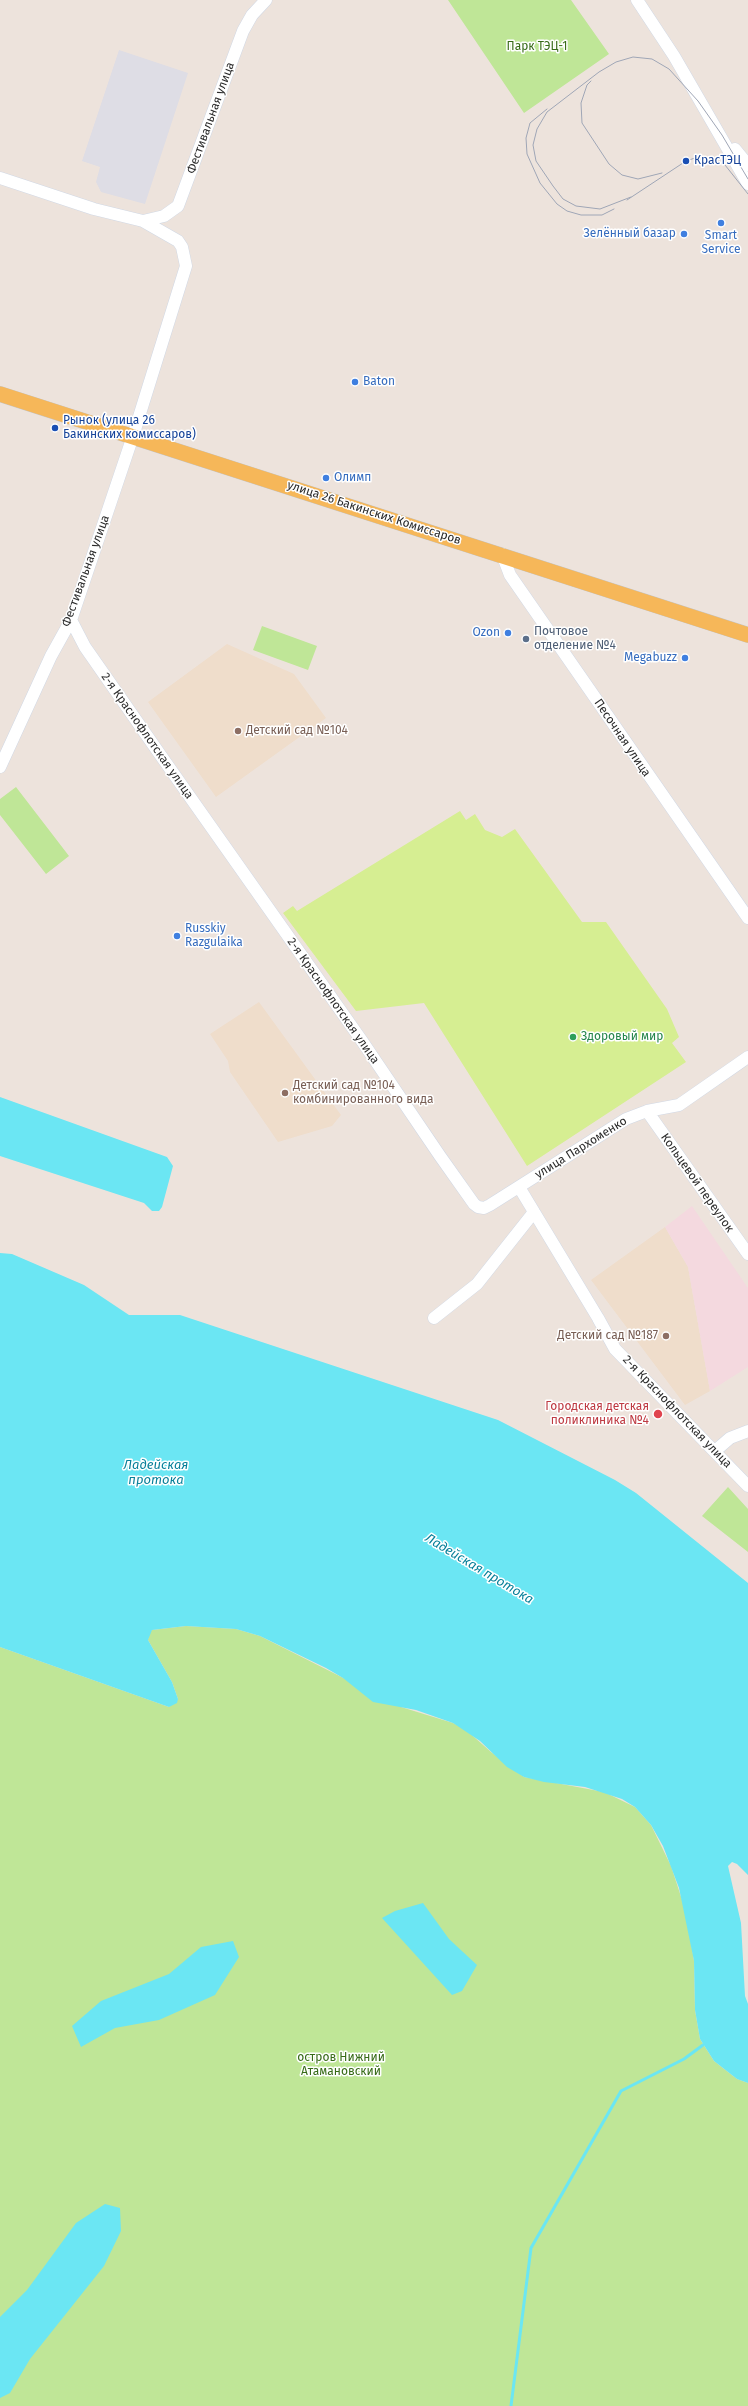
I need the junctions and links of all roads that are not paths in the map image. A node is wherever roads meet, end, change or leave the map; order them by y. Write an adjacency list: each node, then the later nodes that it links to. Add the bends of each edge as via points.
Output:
1 (266, 0): 7 (street, Фестивальная улица, via 242,31 178,206 164,216)
2 (636, 0): 3 (street)
3 (674, 56): 4 (street, via 740,157); 6 (street)
4 (748, 165)
5 (0, 178): 7 (street, via 94,208)
6 (748, 184)
7 (143, 220): 9 (street, Фестивальная улица, via 178,241 186,266)
8 (0, 394): 9 (main road, улица 26 Бакинских Комиссаров)
9 (133, 436): 10 (main road, улица 26 Бакинских Комиссаров); 11 (street, Фестивальная улица)
10 (502, 554): 12 (main road, улица 26 Бакинских Комиссаров); 14 (street, Песочная улица, via 510,575)
11 (70, 620): 13 (street, Фестивальная улица); 17 (street, 2-я Краснофлотская улица, via 85,647 474,1204 484,1208)
12 (748, 635)
13 (0, 767)
14 (748, 918)
15 (748, 1057): 16 (street, улица Пархоменко, via 679,1104)
16 (647, 1111): 17 (street, улица Пархоменко, via 626,1119); 19 (street, Кольцевой переулок)
17 (519, 1187): 18 (street, 2-я Краснофлотская улица)
18 (534, 1212): 20 (street, via 477,1284); 22 (street, 2-я Краснофлотская улица, via 615,1349)
19 (748, 1254)
20 (434, 1318)
21 (748, 1431): 22 (street, via 730,1438)
22 (715, 1451): 23 (street, 2-я Краснофлотская улица)
23 (748, 1486)

